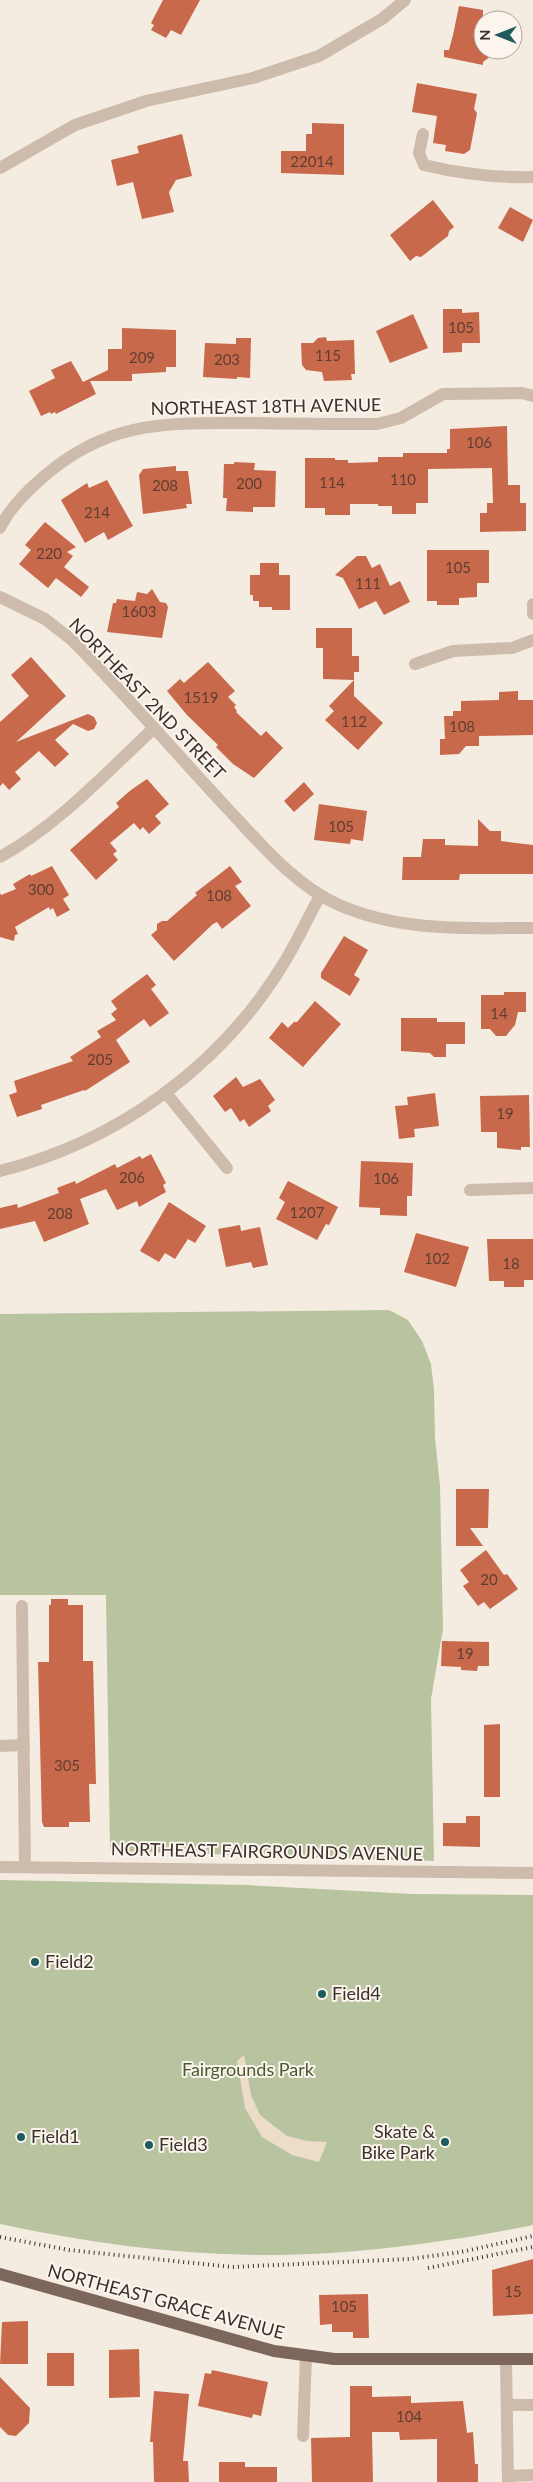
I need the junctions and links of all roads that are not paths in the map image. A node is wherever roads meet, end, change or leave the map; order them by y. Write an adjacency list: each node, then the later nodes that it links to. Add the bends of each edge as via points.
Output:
1 (405, 0): 3 (street, via 382,19 319,56 253,78 146,101 76,125)
2 (423, 134): 4 (street, via 419,153 424,165 502,178)
3 (0, 168)
4 (533, 177)
5 (533, 396): 6 (street, NORTHEAST 18TH AVENUE, via 522,393 444,394 401,418 377,424 171,423 134,429 100,441 54,467 27,491)
6 (0, 528)
7 (0, 597): 12 (street, NORTHEAST 2ND STREET, via 45,620 72,640)
8 (533, 604): 9 (street)
9 (533, 614)
10 (533, 640): 11 (street, via 503,649 453,651)
11 (415, 664)
12 (153, 729): 13 (street, via 61,814); 14 (street, NORTHEAST 2ND STREET, via 237,819 292,874)
13 (0, 857)
14 (320, 896): 15 (street, NORTHEAST 2ND STREET, via 374,917 408,925); 16 (street, via 283,966 265,992 219,1046)
15 (533, 928)
16 (166, 1093): 17 (street); 18 (street, via 98,1135 54,1154)
17 (227, 1168)
18 (0, 1171)
19 (533, 1188): 20 (street)
20 (470, 1190)
21 (22, 1606): 22 (street)
22 (24, 1745): 23 (street); 25 (street)
23 (0, 1746)
24 (0, 1867): 25 (street, NORTHEAST FAIRGROUNDS AVENUE)
25 (26, 1867): 26 (street, NORTHEAST FAIRGROUNDS AVENUE)
26 (533, 1873)
27 (0, 2274): 28 (main road, NORTHEAST GRACE AVENUE, via 214,2336 274,2352)
28 (306, 2356): 30 (main road, NORTHEAST GRACE AVENUE, via 334,2360); 33 (street)
29 (533, 2359): 30 (main road, NORTHEAST GRACE AVENUE)
30 (506, 2360): 31 (street)
31 (507, 2405): 32 (street); 35 (street)
32 (533, 2405)
33 (302, 2436)
34 (533, 2475): 35 (street)
35 (508, 2479)

